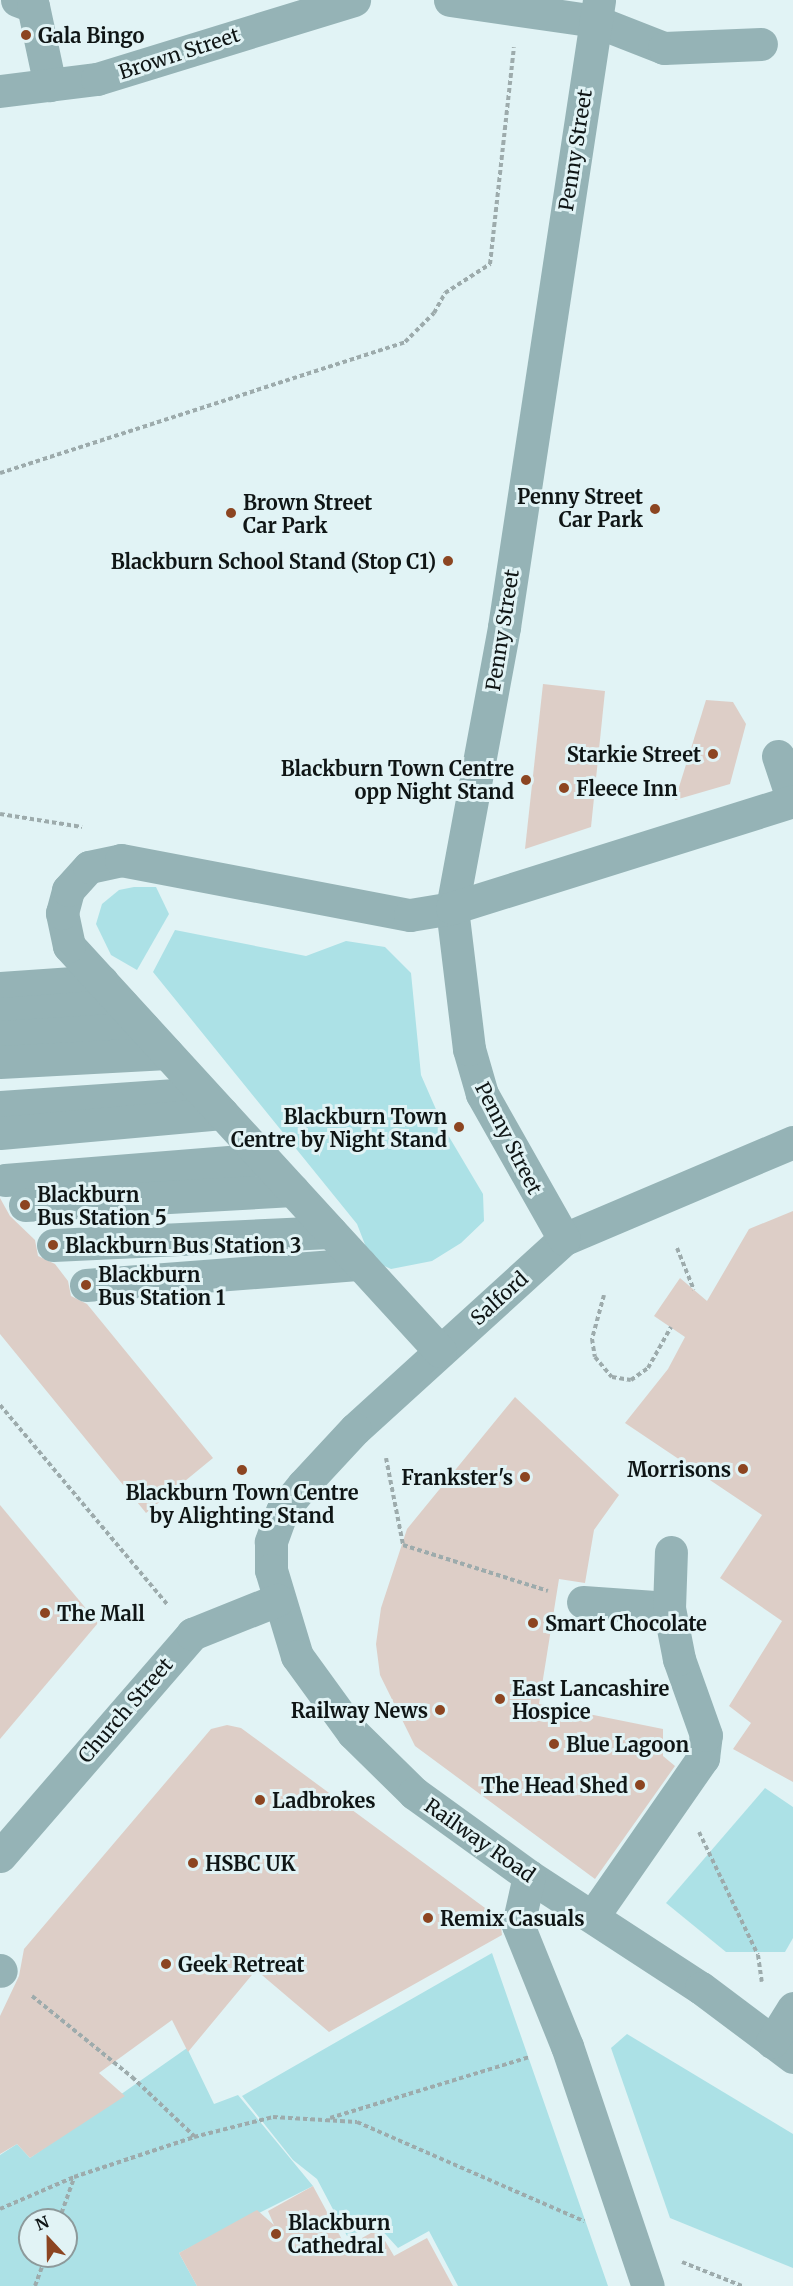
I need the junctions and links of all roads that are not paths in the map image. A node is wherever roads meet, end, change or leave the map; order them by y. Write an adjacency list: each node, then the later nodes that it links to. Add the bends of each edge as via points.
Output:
1 (18, 0): 7 (street, via 33,6)
2 (354, 0): 5 (street, Brown Street)
3 (450, 0): 4 (street, via 525,11)
4 (597, 11): 6 (street, via 664,48); 11 (street, Penny Street, via 504,627)
5 (252, 15): 7 (street, Brown Street, via 98,79)
6 (761, 44)
7 (50, 85): 8 (street, Brown Street)
8 (0, 91)
9 (777, 756): 10 (street)
10 (793, 801): 11 (street)
11 (452, 908): 12 (street, via 410,915 121,860 89,867 68,890 62,913 69,946); 26 (street, Penny Street, via 469,1049 482,1094)
12 (102, 981): 13 (street); 15 (street)
13 (0, 988)
14 (0, 1014): 15 (street)
15 (134, 1016): 16 (street); 18 (street)
16 (0, 1037)
17 (0, 1062): 18 (street)
18 (194, 1083): 19 (street); 20 (street); 21 (street); 23 (street)
19 (0, 1084)
20 (0, 1107)
21 (0, 1134)
22 (793, 1142): 26 (street, Salford)
23 (256, 1150): 24 (street); 25 (street)
24 (2, 1170)
25 (293, 1190): 27 (street); 28 (street)
26 (564, 1239): 29 (street, Salford)
27 (338, 1240): 28 (street); 28 (street); 29 (street)
28 (57, 1246)
29 (440, 1351): 30 (street, Salford, via 355,1428 303,1485 282,1511)
30 (271, 1542): 32 (street, Railway Road)
31 (671, 1552): 34 (street)
32 (277, 1600): 35 (street, Church Street, via 192,1634); 36 (street, Railway Road, via 297,1656 353,1733 414,1793)
33 (583, 1602): 34 (street)
34 (669, 1608): 37 (street, via 679,1659 706,1735 703,1758)
35 (0, 1856)
36 (529, 1876): 37 (street, Railway Road); 40 (street, via 518,1925 567,2046)
37 (593, 1916): 39 (street, Railway Road)
38 (793, 2008): 39 (street)
39 (783, 2050)
40 (648, 2286)

